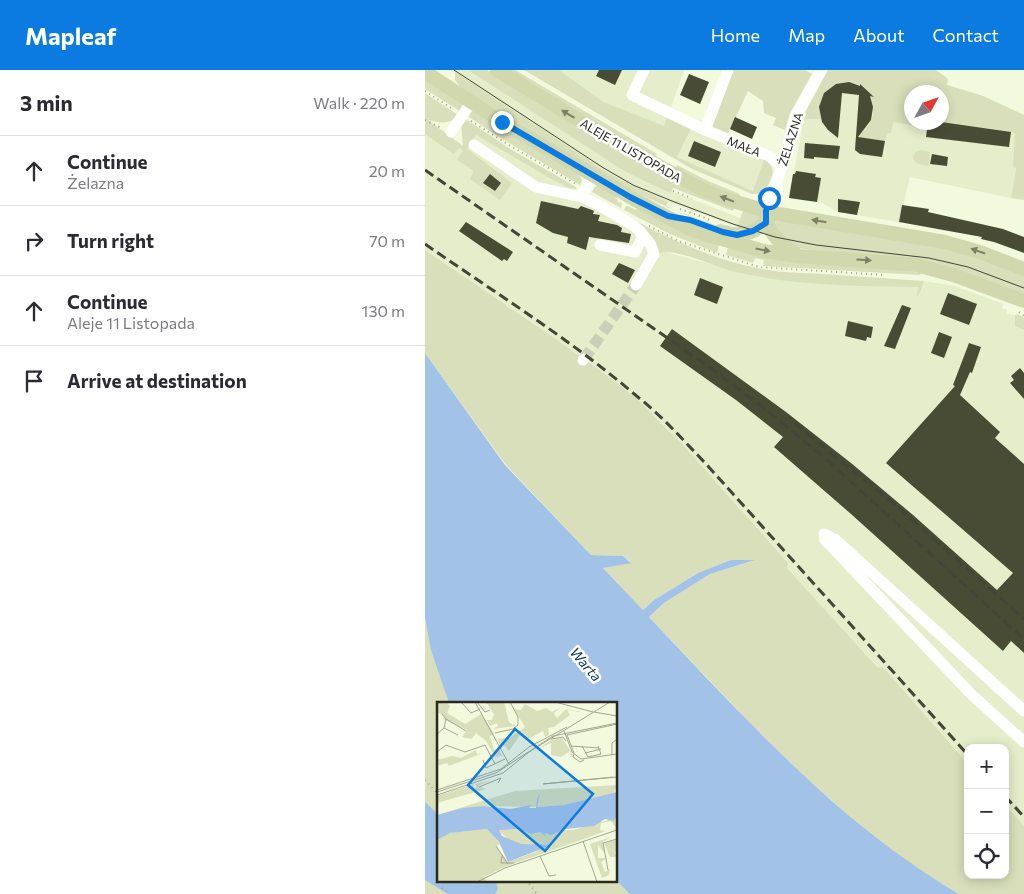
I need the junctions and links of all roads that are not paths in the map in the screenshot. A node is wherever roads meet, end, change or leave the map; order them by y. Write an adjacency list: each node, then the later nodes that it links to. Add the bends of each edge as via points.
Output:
1 (497, 70): 14 (main road, ALEJE 11 LISTOPADA, one-way to 1, via 726,199 685,180)
2 (644, 70): 8 (street, MAŁA, via 633,95)
3 (728, 70): 8 (street)
4 (821, 70): 11 (street, ŻELAZNA, via 796,116)
5 (425, 72): 6 (main road)
6 (444, 76): 7 (main road)
7 (471, 103): 9 (street); 12 (main road)
8 (705, 130): 11 (street, MAŁA, via 769,156)
9 (451, 132)
10 (474, 145): 13 (street, via 535,187)
11 (781, 165): 14 (street, ŻELAZNA, via 777,199)
12 (593, 176): 13 (street); 15 (main road, via 630,197)
13 (581, 197): 16 (street)
14 (768, 211): 15 (main road, via 753,231 737,235); 18 (main road, via 775,237); 19 (main road, ALEJE 11 LISTOPADA, one-way to 14, via 945,242)
15 (672, 212): 18 (main road, one-way to 18, via 688,228 727,242)
16 (640, 232): 17 (street, via 642,238 635,252); 20 (street, via 655,254)
17 (600, 245)
18 (798, 256): 21 (main road, one-way to 21, via 916,265)
19 (1024, 269)
20 (636, 284)
21 (1024, 300)
22 (1024, 711): 23 (street, via 836,540 824,534 825,540 971,694)
23 (1024, 742)

